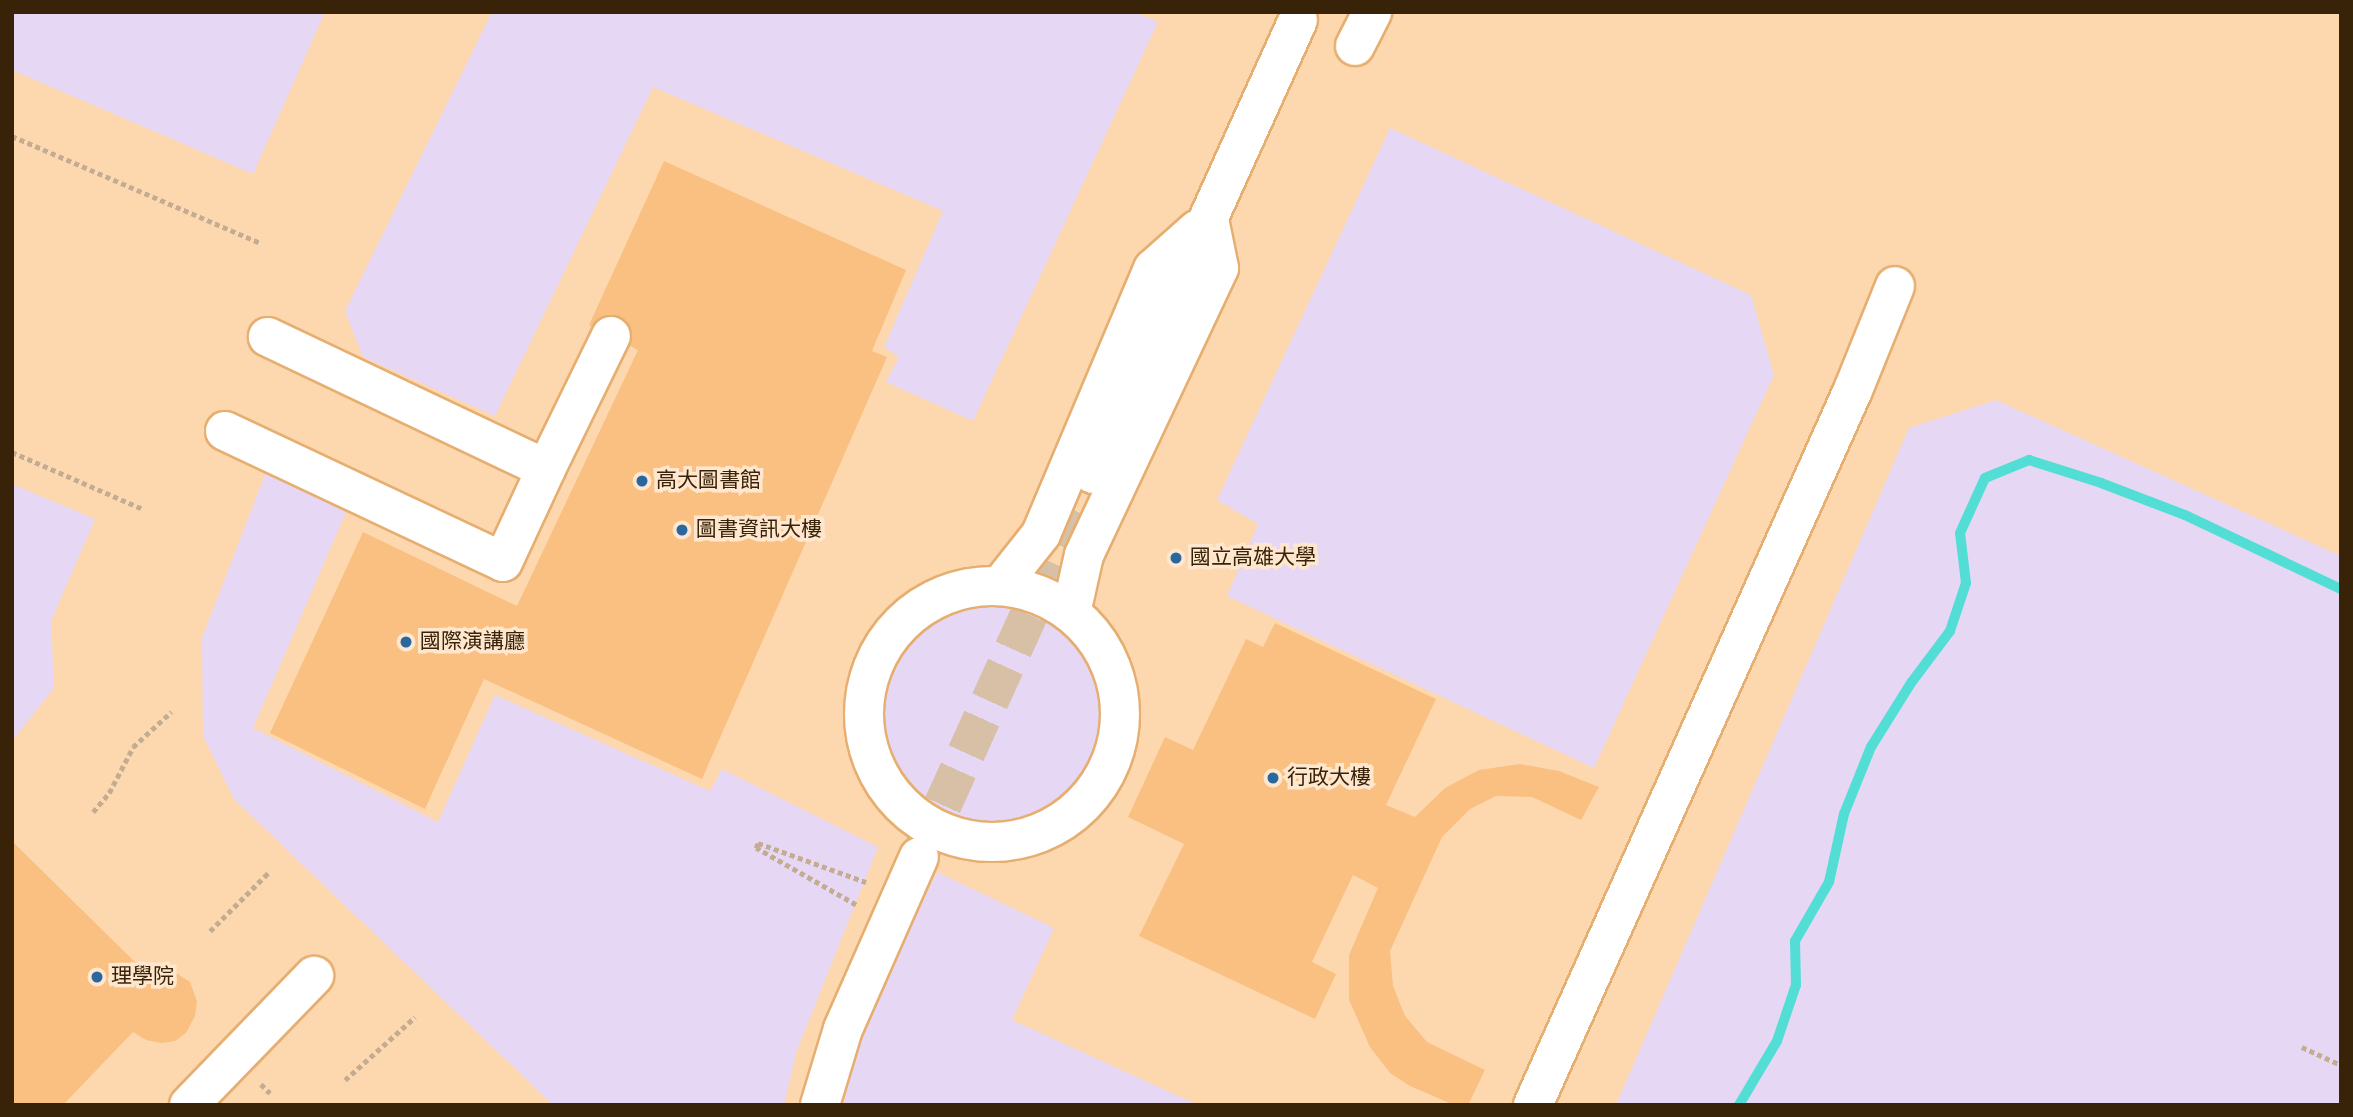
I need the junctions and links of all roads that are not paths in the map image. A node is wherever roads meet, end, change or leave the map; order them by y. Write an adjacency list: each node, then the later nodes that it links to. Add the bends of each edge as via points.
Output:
1 (1298, 20): 2 (street)
2 (1209, 219): 8 (street); 9 (street, via 1153,269 1041,534); 10 (street, via 1219,268 1084,555)
3 (1895, 286): 15 (street, via 1853,390)
4 (611, 336): 7 (street)
5 (268, 337): 7 (street)
6 (225, 431): 7 (street, via 503,562)
7 (546, 469)
8 (1093, 474)
9 (1000, 586): 10 (street, via 1049,599); 10 (street, via 965,588 923,606 881,646 867,678 862,712 866,747 880,779 911,814 962,840 997,843 1031,837 1063,822 1089,799 1108,770 1119,737 1118,691 1095,638)
10 (1070, 613)
11 (919, 857): 14 (street, via 843,1029)
12 (314, 976): 13 (street)
13 (189, 1105)
14 (820, 1105)
15 (1533, 1105)

